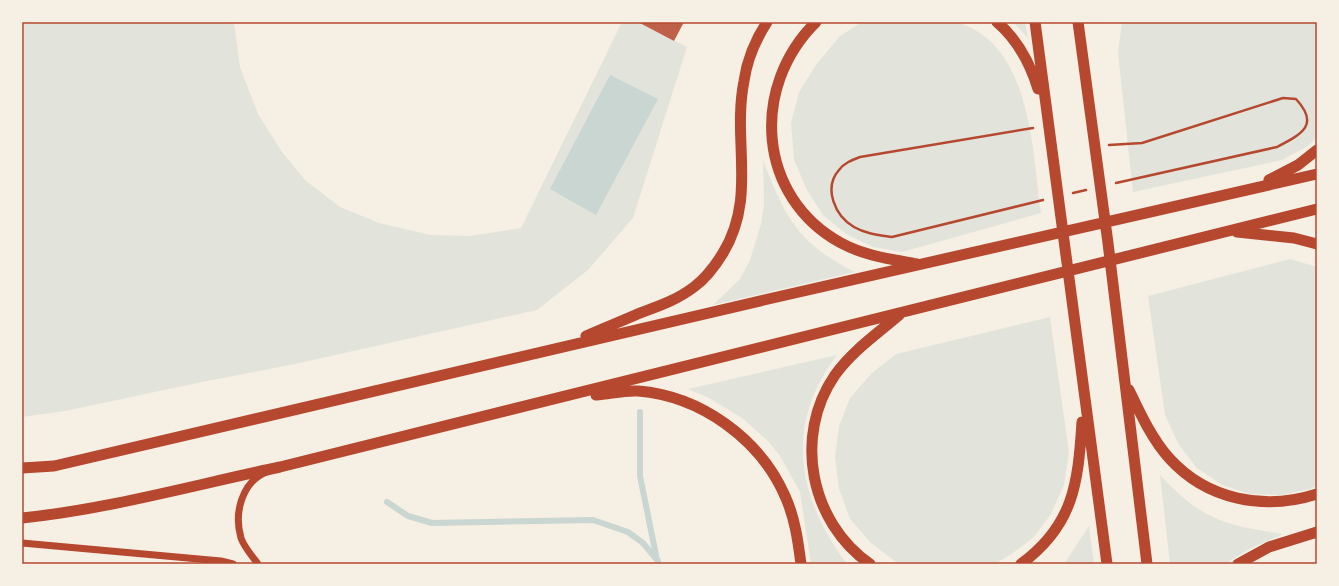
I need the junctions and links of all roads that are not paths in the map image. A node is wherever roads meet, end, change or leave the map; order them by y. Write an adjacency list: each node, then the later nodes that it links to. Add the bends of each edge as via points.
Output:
1 (767, 22): 17 (highway, via 754,45 744,80 740,129 742,201 729,242 716,264 693,288 675,300)
2 (816, 22): 15 (highway, via 804,33 787,59 777,82 773,100 772,138 781,174 799,207 836,240 858,251)
3 (997, 22): 8 (highway, via 1016,42 1026,58)
4 (1035, 22): 8 (highway)
5 (1078, 22): 7 (highway)
6 (1086, 22): 7 (highway)
7 (1084, 66): 18 (highway)
8 (1046, 109): 19 (highway)
9 (1317, 150): 11 (highway, via 1282,175)
10 (1317, 174): 11 (highway)
11 (1229, 195): 15 (highway)
12 (1317, 210): 13 (highway)
13 (1230, 231): 14 (highway, via 1294,238); 16 (highway)
14 (1317, 244)
15 (922, 265): 17 (highway)
16 (902, 313): 20 (highway); 30 (highway, via 858,349 835,376 819,407 814,424 813,476 824,510 843,539)
17 (556, 348): 22 (highway, via 54,466)
18 (1124, 380): 23 (highway, via 1159,445 1180,469 1207,488 1237,499 1264,503 1286,502); 33 (highway)
19 (1084, 397): 31 (highway, via 1080,466 1072,500 1055,531 1040,549); 32 (highway)
20 (559, 399): 21 (highway); 29 (highway, via 638,391 701,409 725,424 751,446 771,471 785,496 797,532)
21 (280, 467): 24 (highway, via 110,504); 28 (street, via 263,474 249,486 240,502 238,521 241,539)
22 (22, 468)
23 (1317, 494)
24 (22, 518)
25 (1317, 532): 34 (highway, via 1269,547)
26 (22, 543): 27 (street)
27 (233, 564)
28 (258, 564)
29 (801, 564)
30 (870, 564)
31 (1021, 564)
32 (1107, 564)
33 (1147, 564)
34 (1238, 564)

